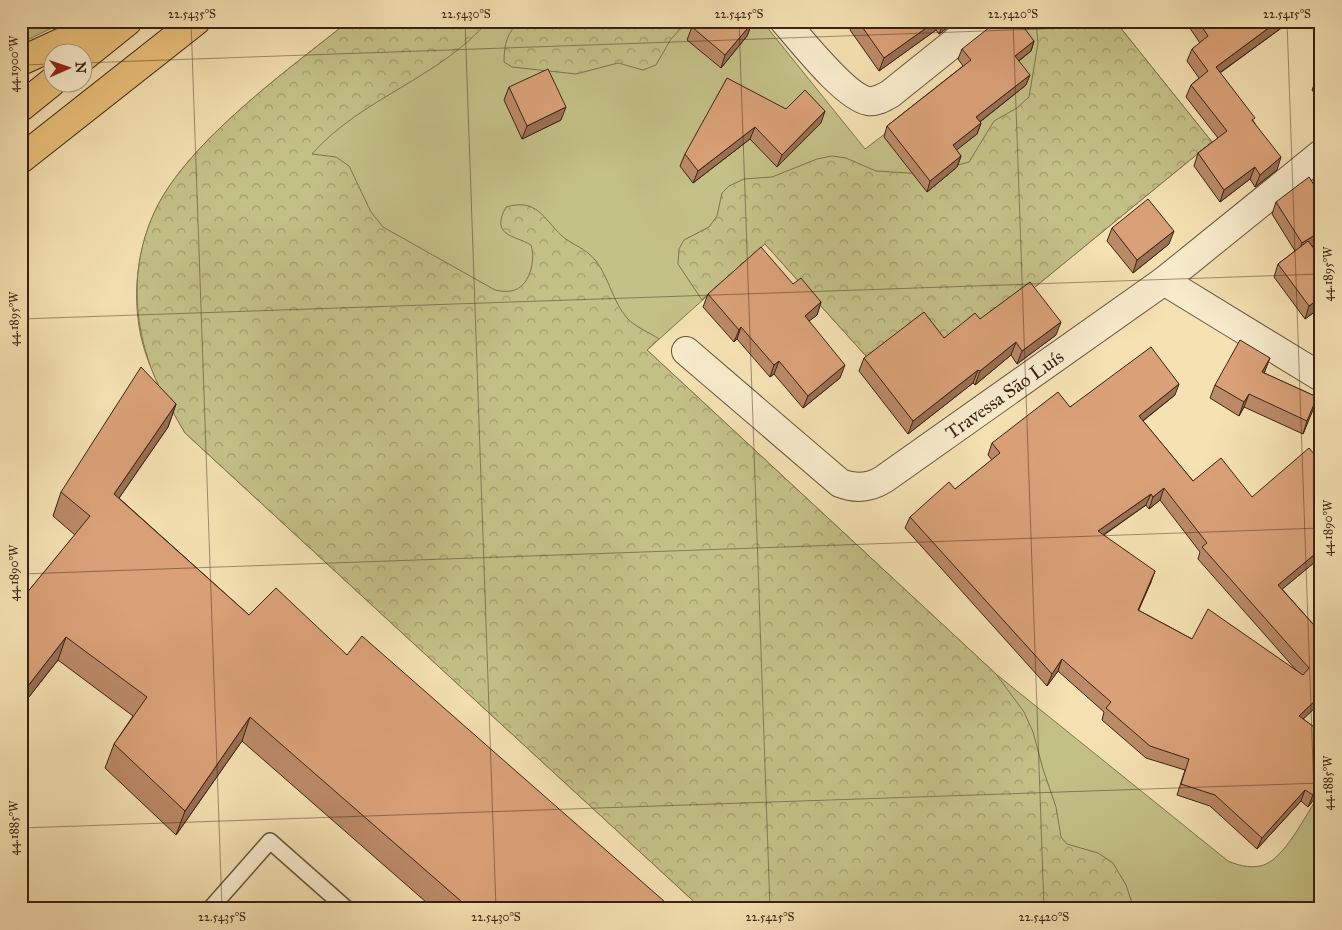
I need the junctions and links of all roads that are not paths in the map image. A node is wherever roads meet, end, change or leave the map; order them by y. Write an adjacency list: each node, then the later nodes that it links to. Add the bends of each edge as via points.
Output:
1 (108, 21): 7 (highway)
2 (128, 21): 6 (highway)
3 (196, 21): 11 (highway)
4 (784, 21): 5 (street, via 846,88 860,98 875,101 890,94)
5 (981, 21)
6 (92, 50)
7 (21, 60)
8 (42, 90): 9 (highway)
9 (21, 107)
10 (1321, 154): 12 (street, Travessa São Luís)
11 (21, 159)
12 (1164, 281): 13 (street, Travessa São Luís, via 884,479 867,486 852,486 836,480); 14 (street)
13 (686, 351)
14 (1321, 377)
15 (210, 909): 16 (lane, via 270,841)
16 (347, 909)

